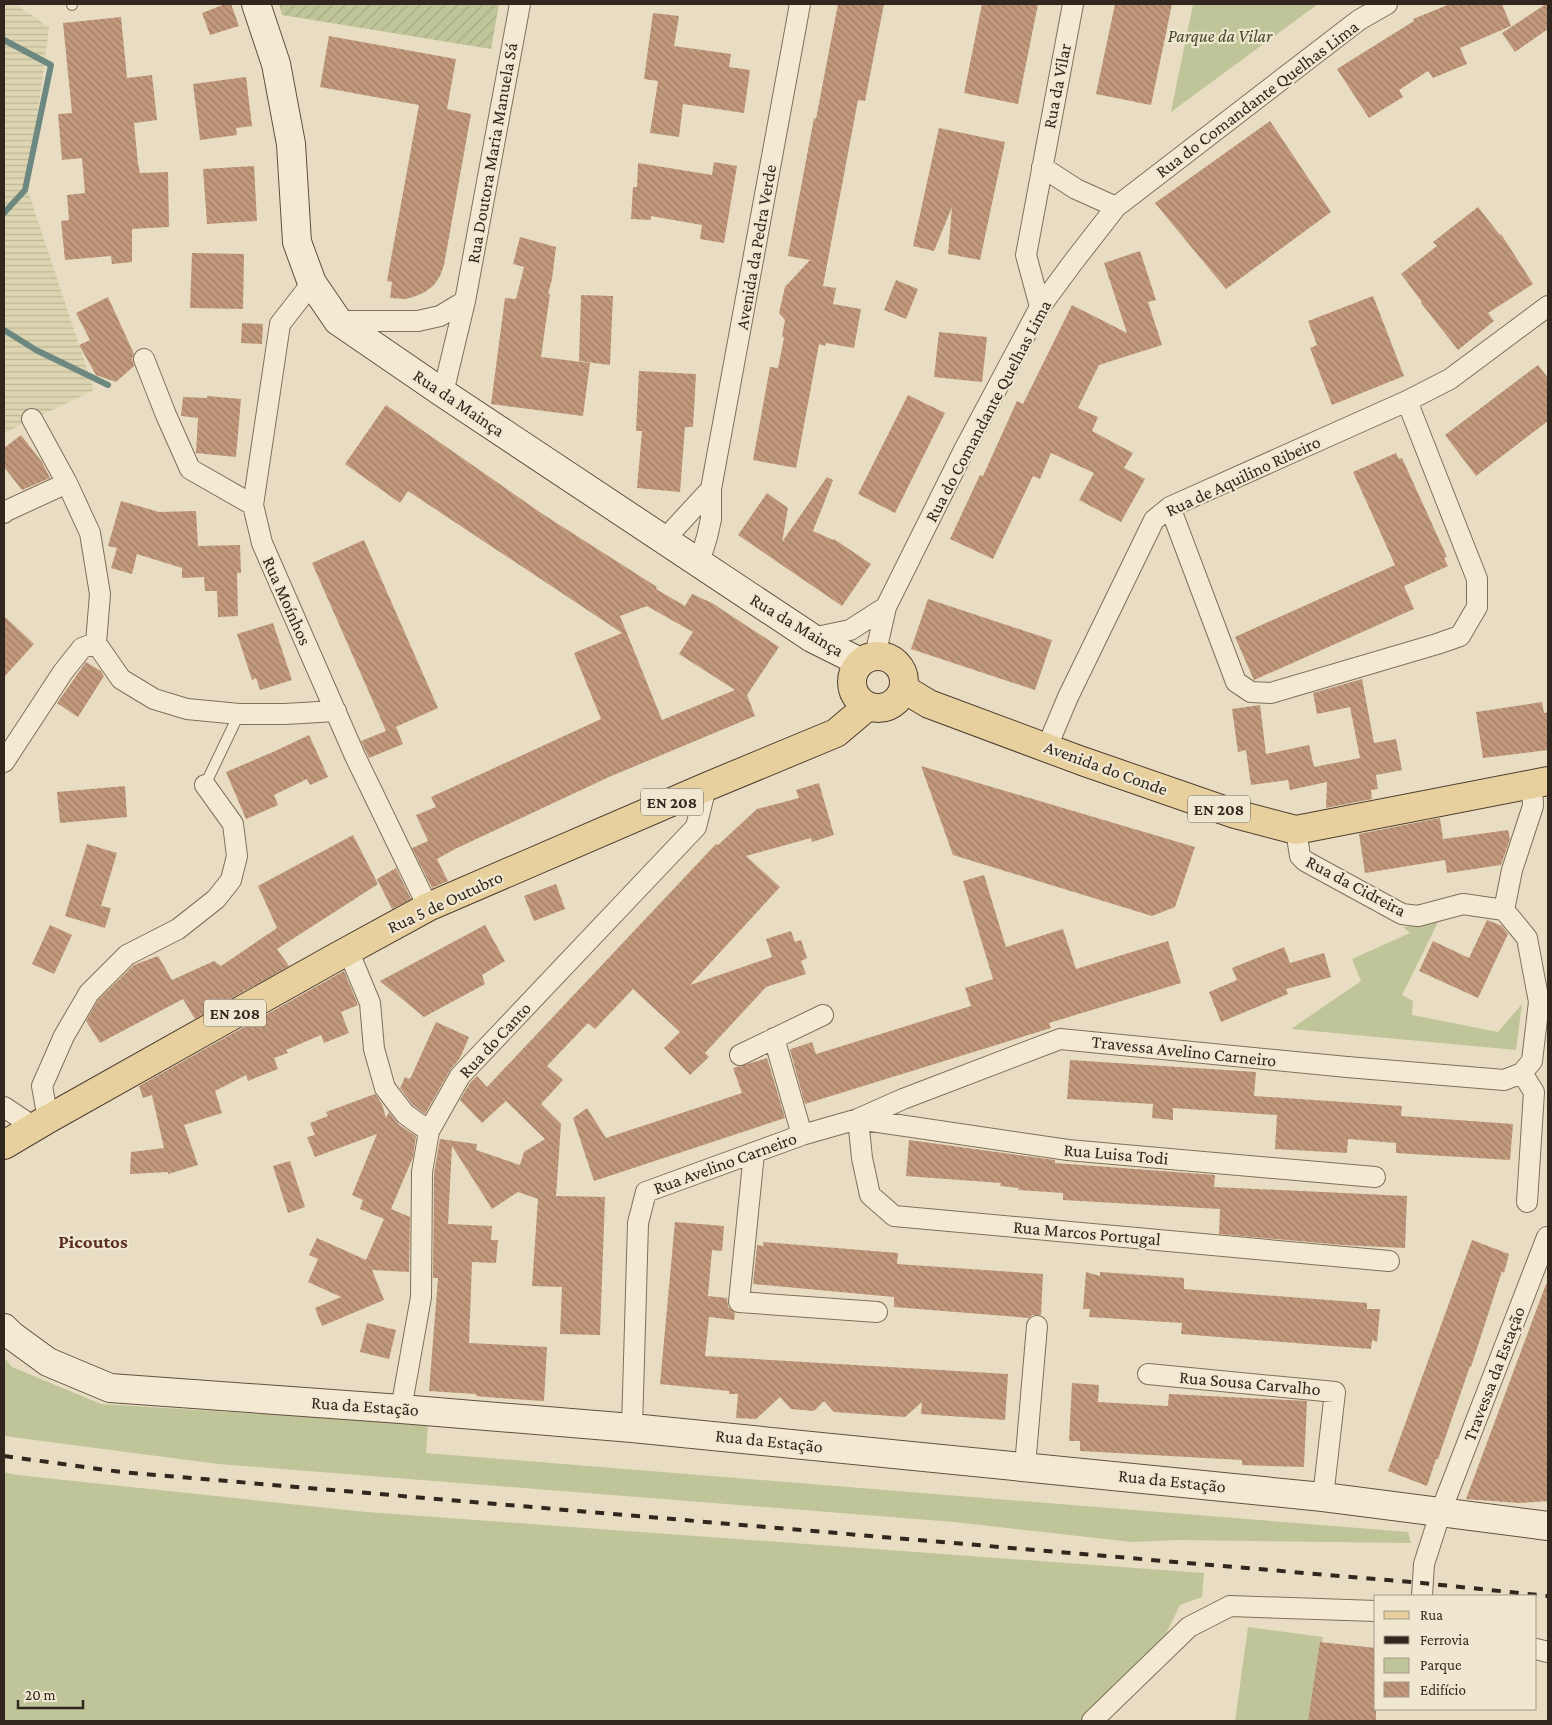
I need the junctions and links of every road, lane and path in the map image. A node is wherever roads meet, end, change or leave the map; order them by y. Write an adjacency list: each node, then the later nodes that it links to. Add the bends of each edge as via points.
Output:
1 (256, 4): 8 (street, Rua da Mainça, via 276,64 291,144 297,242)
2 (520, 4): 9 (street, Rua Doutora Maria Manuela Sá)
3 (800, 4): 18 (street, Avenida da Pedra Verde)
4 (1073, 4): 6 (street, Rua da Vilar)
5 (1387, 4): 7 (street, Rua do Comandante Quelhas Lima, via 1359,20)
6 (1042, 168): 7 (street, via 1076,189); 11 (street, Rua da Vilar, via 1026,255)
7 (1116, 207): 11 (street, Rua do Comandante Quelhas Lima)
8 (312, 283): 12 (street, Rua da Mainça); 19 (street, Rua Moínhos, via 280,324)
9 (465, 301): 12 (street, via 440,316 418,321); 14 (street, Rua Doutora Maria Manuela Sá)
10 (1548, 306): 15 (street, Rua de Aquilino Ribeiro, via 1450,380)
11 (1040, 307): 24 (street, Rua do Comandante Quelhas Lima, via 964,450)
12 (338, 321): 14 (street, Rua da Mainça)
13 (144, 359): 19 (street, via 190,469)
14 (443, 393): 22 (street, Rua da Mainça)
15 (1407, 401): 20 (street, Rua de Aquilino Ribeiro); 20 (street, via 1477,579 1477,608 1460,636 1270,693 1251,692 1236,682)
16 (32, 419): 17 (street)
17 (67, 483): 21 (street); 26 (street, via 90,533 100,594)
18 (711, 490): 22 (street); 23 (street, Avenida da Pedra Verde, via 711,519)
19 (253, 505): 30 (street, Rua Moínhos, via 262,543)
20 (1170, 507): 32 (street, Rua de Aquilino Ribeiro, via 1154,520)
21 (4, 513)
22 (664, 540): 23 (street, Rua da Mainça)
23 (698, 563): 25 (street, Rua da Mainça)
24 (886, 608): 25 (street, via 850,630); 27 (street, Rua do Comandante Quelhas Lima)
25 (812, 638): 27 (street, Rua da Mainça)
26 (96, 643): 31 (street, via 121,679 154,699 187,710); 33 (street, via 82,648 63,672)
27 (868, 659): 28 (main road, via 884,656 898,664 905,680); 29 (main road, via 855,669 852,677 854,693)
28 (904, 689): 29 (main road, via 894,703 886,707); 32 (main road, Avenida do Conde / EN 208, via 929,704)
29 (868, 706): 36 (main road, Rua 5 de Outubro / EN 208, via 836,733)
30 (336, 710): 31 (street); 38 (street, Rua Moínhos)
31 (240, 714): 35 (lane)
32 (1046, 747): 37 (main road, Avenida do Conde / EN 208, via 1235,814)
33 (4, 762)
34 (1540, 782): 37 (main road, Avenida do Conde / EN 208); 39 (street, via 1512,870)
35 (205, 785): 48 (street, via 233,824 237,856 231,880 216,899 178,930 127,954 89,993 64,1036 42,1086)
36 (706, 787): 38 (main road, Rua 5 de Outubro / EN 208); 49 (street, Rua do Canto, via 696,827 460,1076)
37 (1296, 830): 39 (street, Rua da Cidreira, via 1300,856 1305,861 1402,914 1418,916 1463,904)
38 (428, 907): 40 (main road, Rua 5 de Outubro / EN 208)
39 (1504, 910): 41 (street, via 1527,938)
40 (348, 950): 48 (main road, Rua 5 de Outubro / EN 208); 49 (street, via 370,1003 374,1049 384,1088 405,1114)
41 (1544, 1005): 45 (street, via 1532,1061)
42 (823, 1015): 43 (street)
43 (774, 1038): 44 (street); 50 (street)
44 (740, 1055)
45 (1522, 1073): 47 (street, Travessa Avelino Carneiro, via 1504,1080 1060,1040); 54 (street, via 1534,1092)
46 (4, 1107): 48 (street)
47 (858, 1119): 50 (street, Rua Avelino Carneiro); 53 (street, Rua Luisa Todi, via 1068,1150); 56 (street, Rua Marcos Portugal, via 870,1195 894,1216)
48 (41, 1123): 51 (main road, Rua 5 de Outubro / EN 208)
49 (429, 1131): 61 (street, Rua do Canto, via 422,1172 421,1297)
50 (802, 1135): 52 (street, Rua Avelino Carneiro)
51 (4, 1145)
52 (754, 1153): 57 (street, via 739,1302); 62 (street, Rua Avelino Carneiro, via 646,1192 638,1223)
53 (1375, 1177)
54 (1528, 1202)
55 (1547, 1237): 65 (street, Travessa da Estação)
56 (1389, 1260)
57 (877, 1312)
58 (1037, 1326): 63 (street)
59 (4, 1328): 61 (street, Rua da Estação, via 48,1362 110,1388)
60 (1148, 1374): 64 (street, Rua Sousa Carvalho, via 1335,1392)
61 (401, 1409): 62 (street, Rua da Estação)
62 (632, 1428): 63 (street, Rua da Estação)
63 (1025, 1466): 64 (street, Rua da Estação)
64 (1323, 1496): 65 (street, Rua da Estação)
65 (1441, 1511): 66 (street, Rua da Estação); 67 (street, Travessa da Estação, via 1424,1564)
66 (1548, 1526)
67 (1422, 1595)
68 (1374, 1611): 69 (street, via 1230,1606 1189,1627)
69 (1092, 1721)

